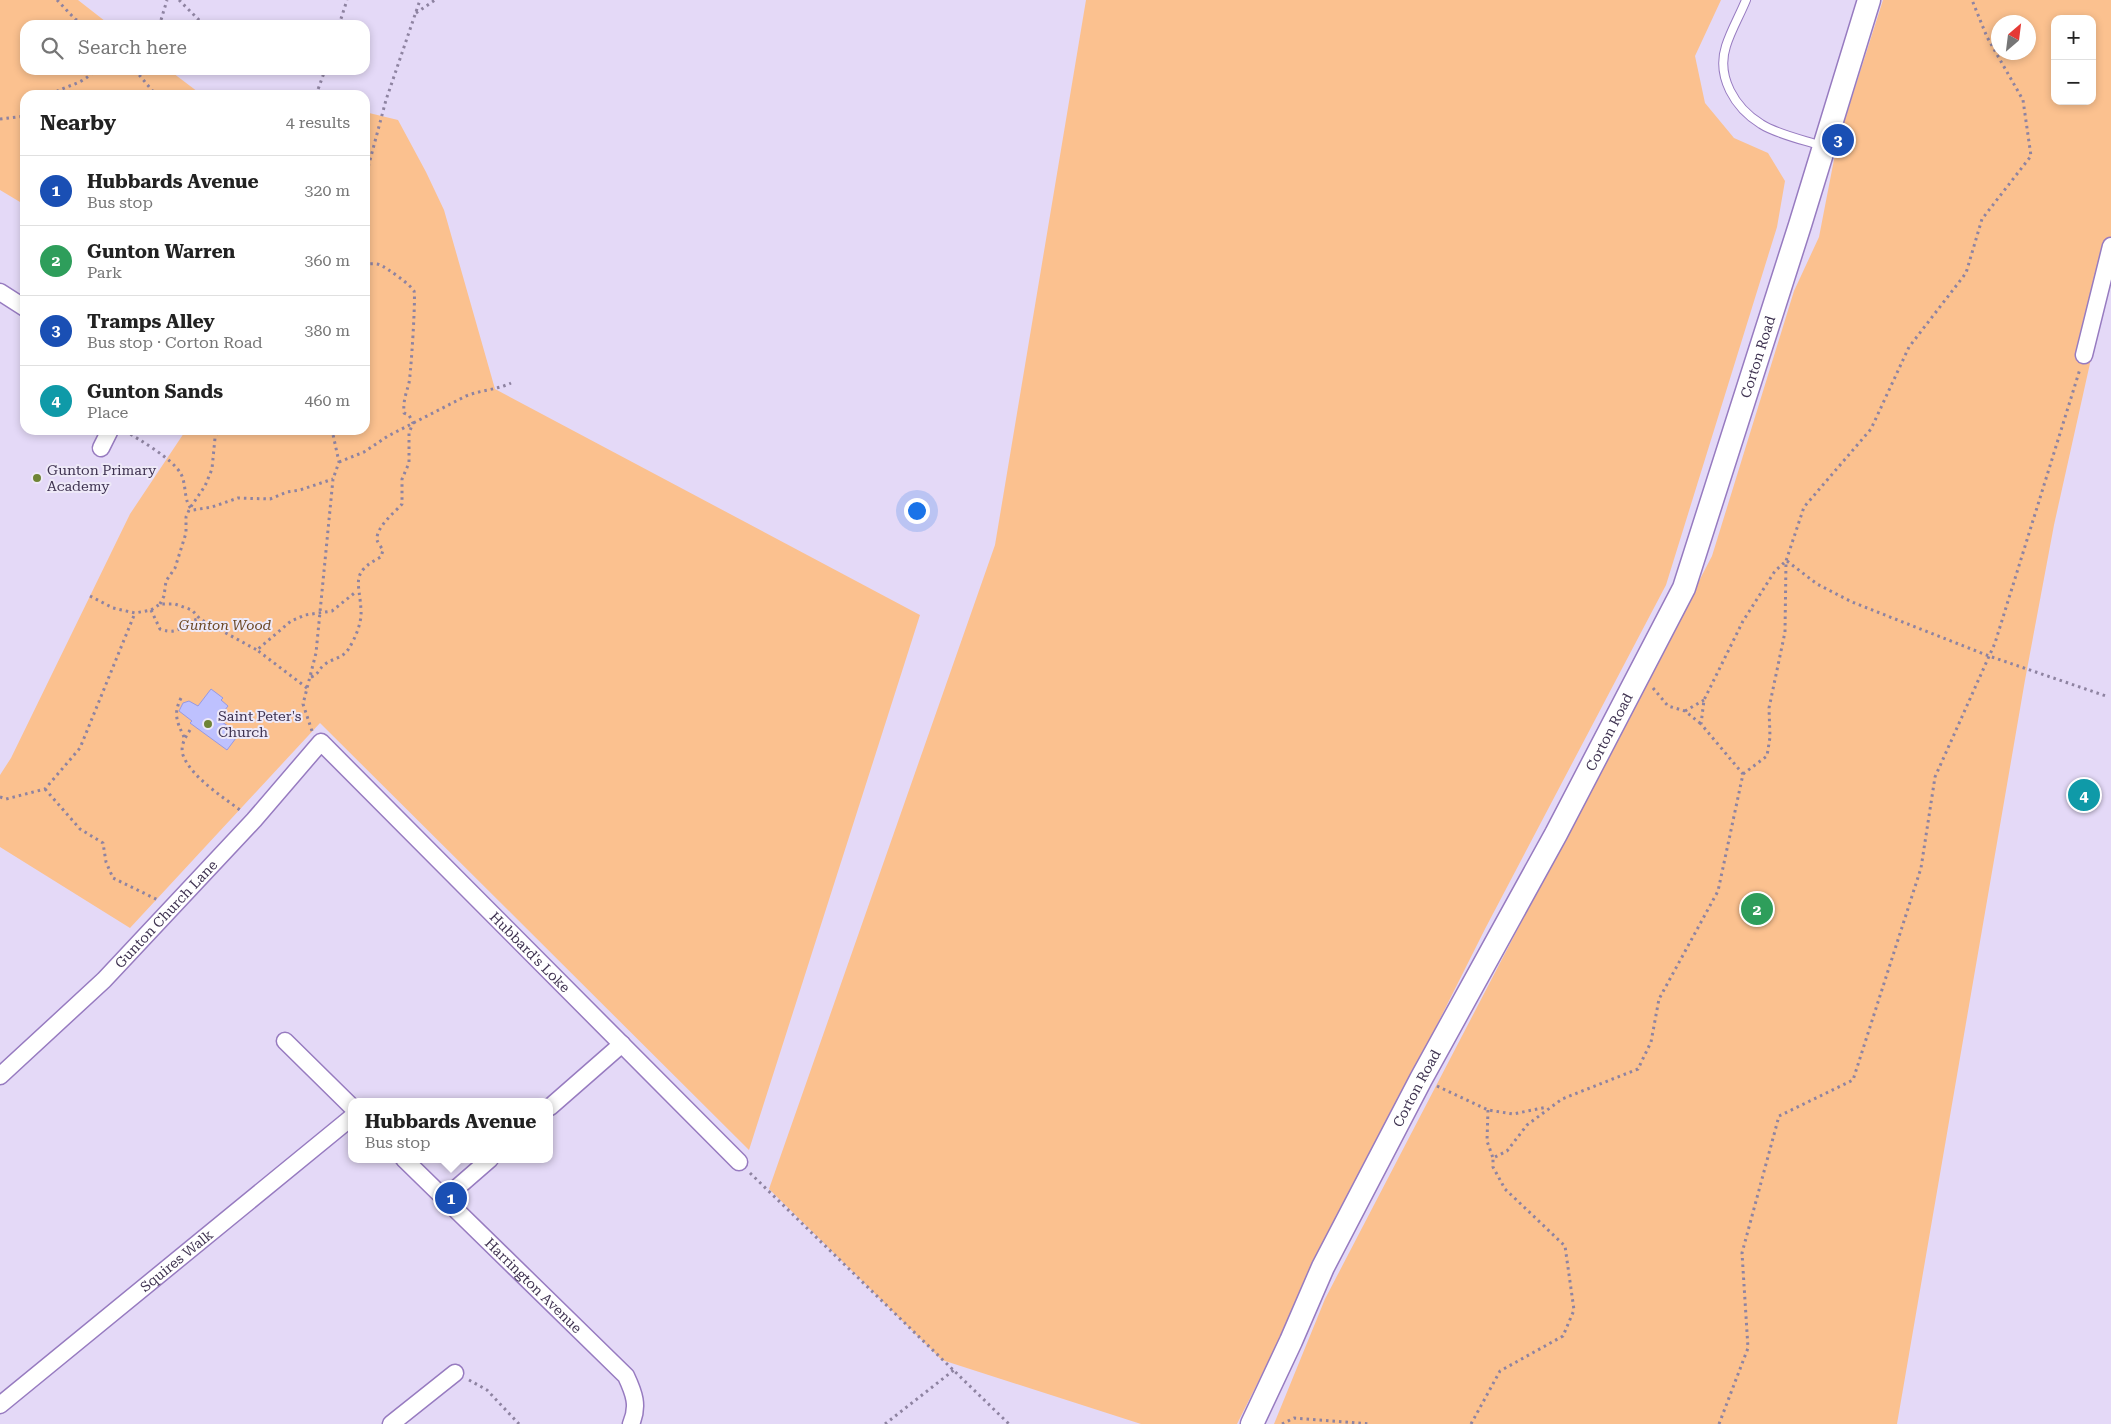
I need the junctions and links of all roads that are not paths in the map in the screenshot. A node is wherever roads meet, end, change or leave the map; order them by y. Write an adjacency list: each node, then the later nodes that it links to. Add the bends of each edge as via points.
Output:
1 (1746, 0): 3 (lane, via 1726,47 1723,70 1729,89 1741,108 1762,125)
2 (1869, 0): 3 (main road, Corton Road)
3 (1823, 147): 25 (main road, Corton Road, via 1684,588 1323,1267)
4 (2111, 246): 7 (street)
5 (0, 292): 6 (street)
6 (20, 305)
7 (2084, 355)
8 (108, 435): 9 (street)
9 (101, 448)
10 (316, 736): 12 (street, Hubbard's Loke); 13 (street, Gunton Church Lane, via 254,820 104,980)
11 (285, 1041): 14 (street)
12 (622, 1044): 15 (street); 17 (street, Hubbard's Loke)
13 (0, 1076)
14 (348, 1103)
15 (553, 1105)
16 (348, 1120): 22 (street, Squires Walk)
17 (739, 1162)
18 (408, 1163): 20 (street, Harrington Avenue)
19 (485, 1163): 20 (street)
20 (444, 1199): 24 (street, Harrington Avenue, via 626,1376 635,1395 635,1414)
21 (455, 1373): 23 (street)
22 (0, 1405)
23 (391, 1424)
24 (631, 1424)
25 (1252, 1424)

